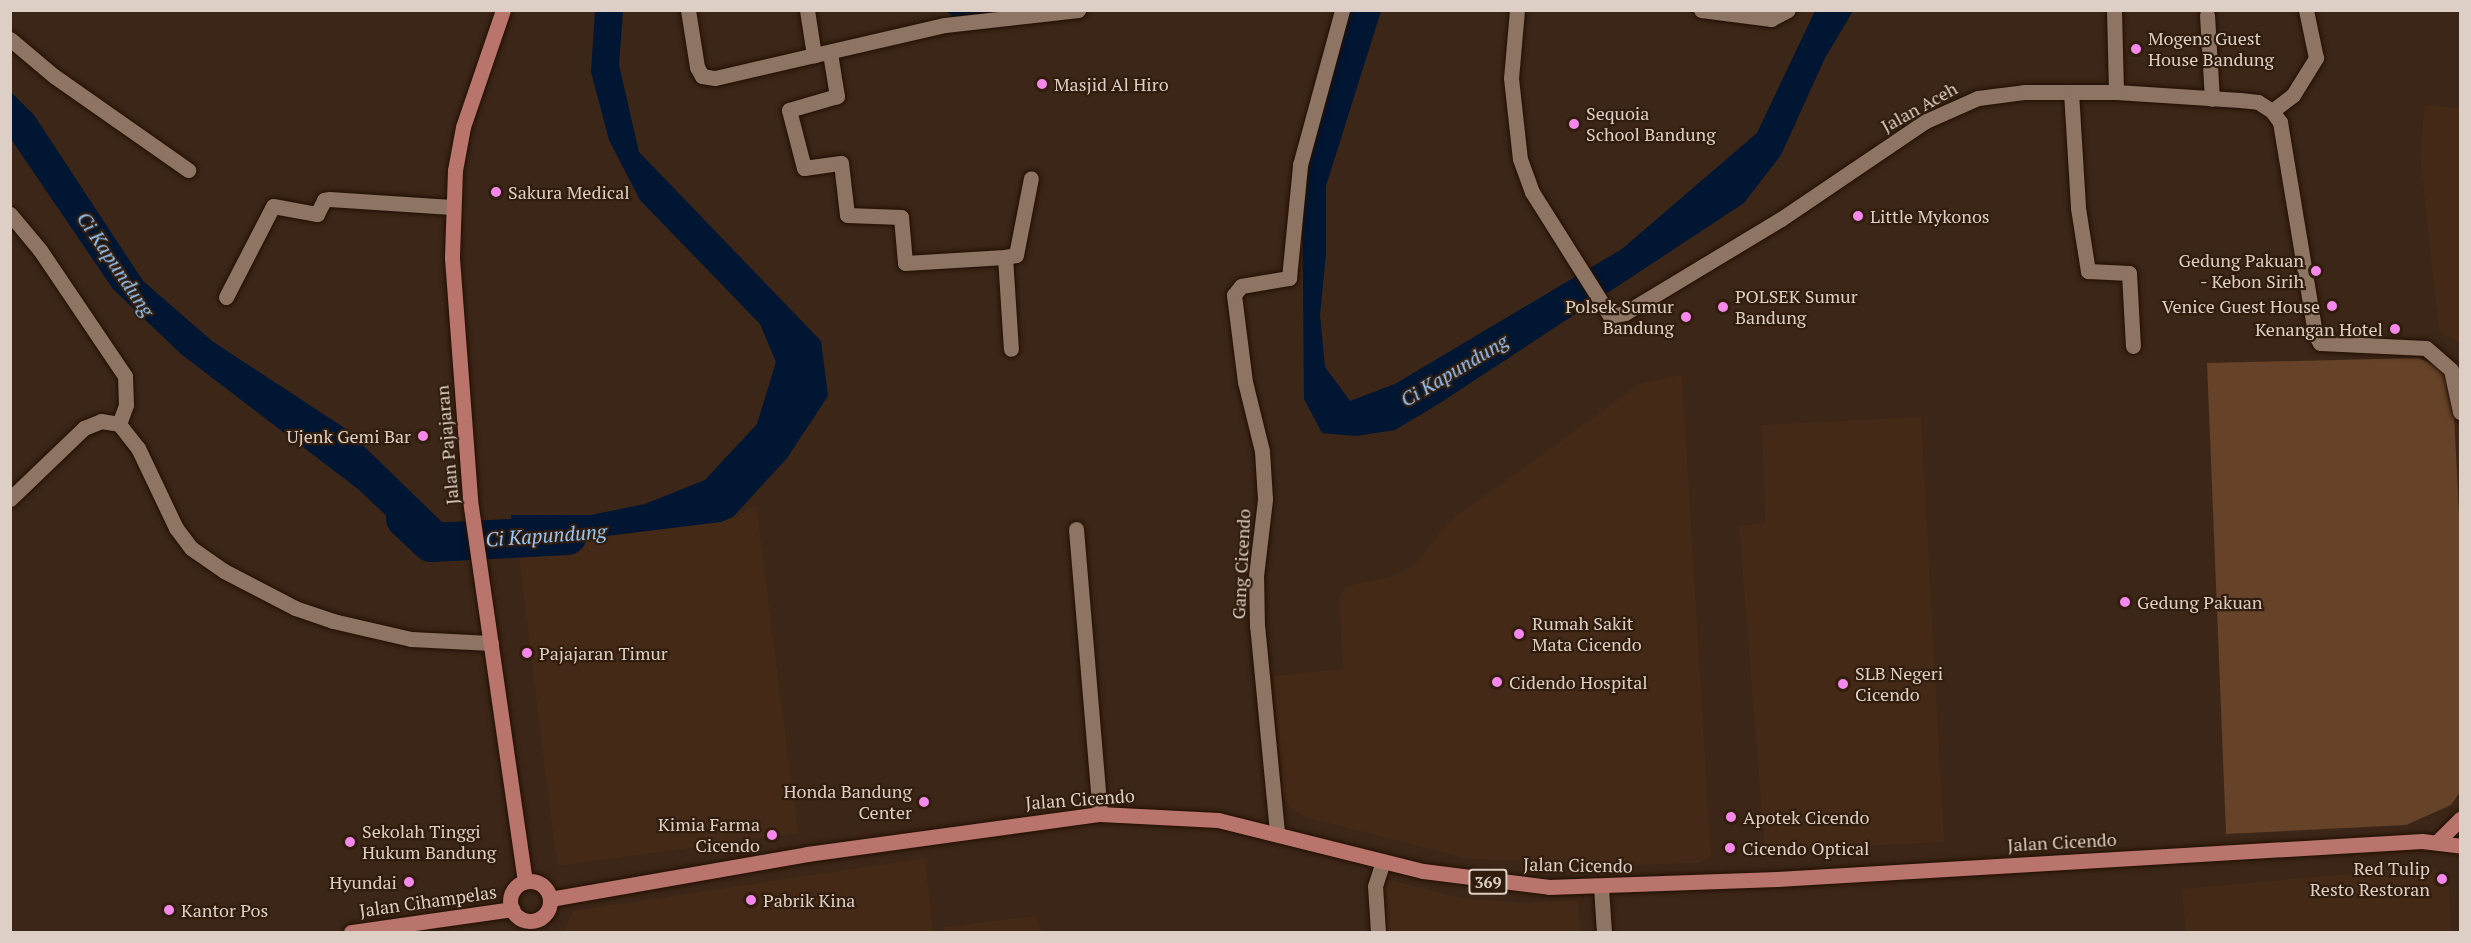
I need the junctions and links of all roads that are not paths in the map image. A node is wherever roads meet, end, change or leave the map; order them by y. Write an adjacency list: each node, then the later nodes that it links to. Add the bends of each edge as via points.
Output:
1 (503, 10): 21 (main road, Jalan Pajajaran, via 464,127)
2 (688, 10): 14 (street, via 697,67 702,76 715,78)
3 (807, 10): 14 (street)
4 (1078, 10): 13 (street, via 945,25)
5 (1342, 10): 34 (street, Gang Cicendo, via 1300,165 1289,278 1241,286 1234,300 1245,382 1262,451 1265,499 1256,576 1257,626)
6 (1517, 10): 15 (street, Jalan Aceh, via 1511,78 1520,159 1532,192 1610,316 1625,313 1781,219 1949,109 1978,98)
7 (1701, 10): 8 (street, via 1771,19)
8 (1788, 10)
9 (2114, 10): 16 (street)
10 (2306, 10): 18 (street, via 2316,58 2293,95)
11 (2207, 15): 17 (street)
12 (10, 39): 19 (street, via 54,76)
13 (830, 53): 14 (street); 23 (street, via 837,96 789,110 804,168 842,164 847,215 901,217 905,263)
14 (814, 55)
15 (2072, 92): 16 (street, Jalan Aceh); 25 (street, via 2076,187 2088,271 2129,273)
16 (2116, 92): 17 (street, Jalan Aceh)
17 (2212, 99): 18 (street, Jalan Aceh, via 2258,102)
18 (2272, 111): 27 (street, via 2285,138 2314,334 2320,344 2426,348 2451,370)
19 (188, 170)
20 (1031, 178): 23 (street, via 1016,255)
21 (452, 207): 24 (street, via 329,199 324,200 317,214 273,206); 31 (main road, Jalan Pajajaran, via 454,300 470,500)
22 (12, 221): 28 (street, via 40,250 125,376 126,405)
23 (1005, 257): 26 (street)
24 (226, 297)
25 (2133, 346)
26 (1011, 349)
27 (2460, 412)
28 (119, 424): 29 (street, via 101,421 84,428); 31 (street, via 138,448 176,528 191,548 224,571 295,608 333,621 411,639)
29 (10, 499)
30 (1076, 529): 32 (street)
31 (491, 643): 38 (main road, Jalan Pajajaran)
32 (1100, 814): 34 (main road, Jalan Cicendo / 369, via 1175,815); 40 (main road, Jalan Cicendo / 369, via 807,854)
33 (2460, 819): 35 (main road)
34 (1277, 832): 37 (main road, Jalan Cicendo / 369)
35 (2439, 840): 36 (main road, Jalan Cicendo / 369); 39 (main road, Jalan Cicendo / 369)
36 (2460, 846)
37 (1383, 861): 39 (main road, Jalan Cicendo / 369, via 1489,882); 44 (street, via 1375,886)
38 (525, 881): 40 (main road, via 542,885); 41 (main road, via 512,892)
39 (1601, 887): 45 (street)
40 (550, 899): 42 (main road, via 544,915)
41 (512, 909): 42 (main road); 43 (main road, Jalan Cihampelas)
42 (530, 927)
43 (351, 933)
44 (1378, 933)
45 (1604, 933)

